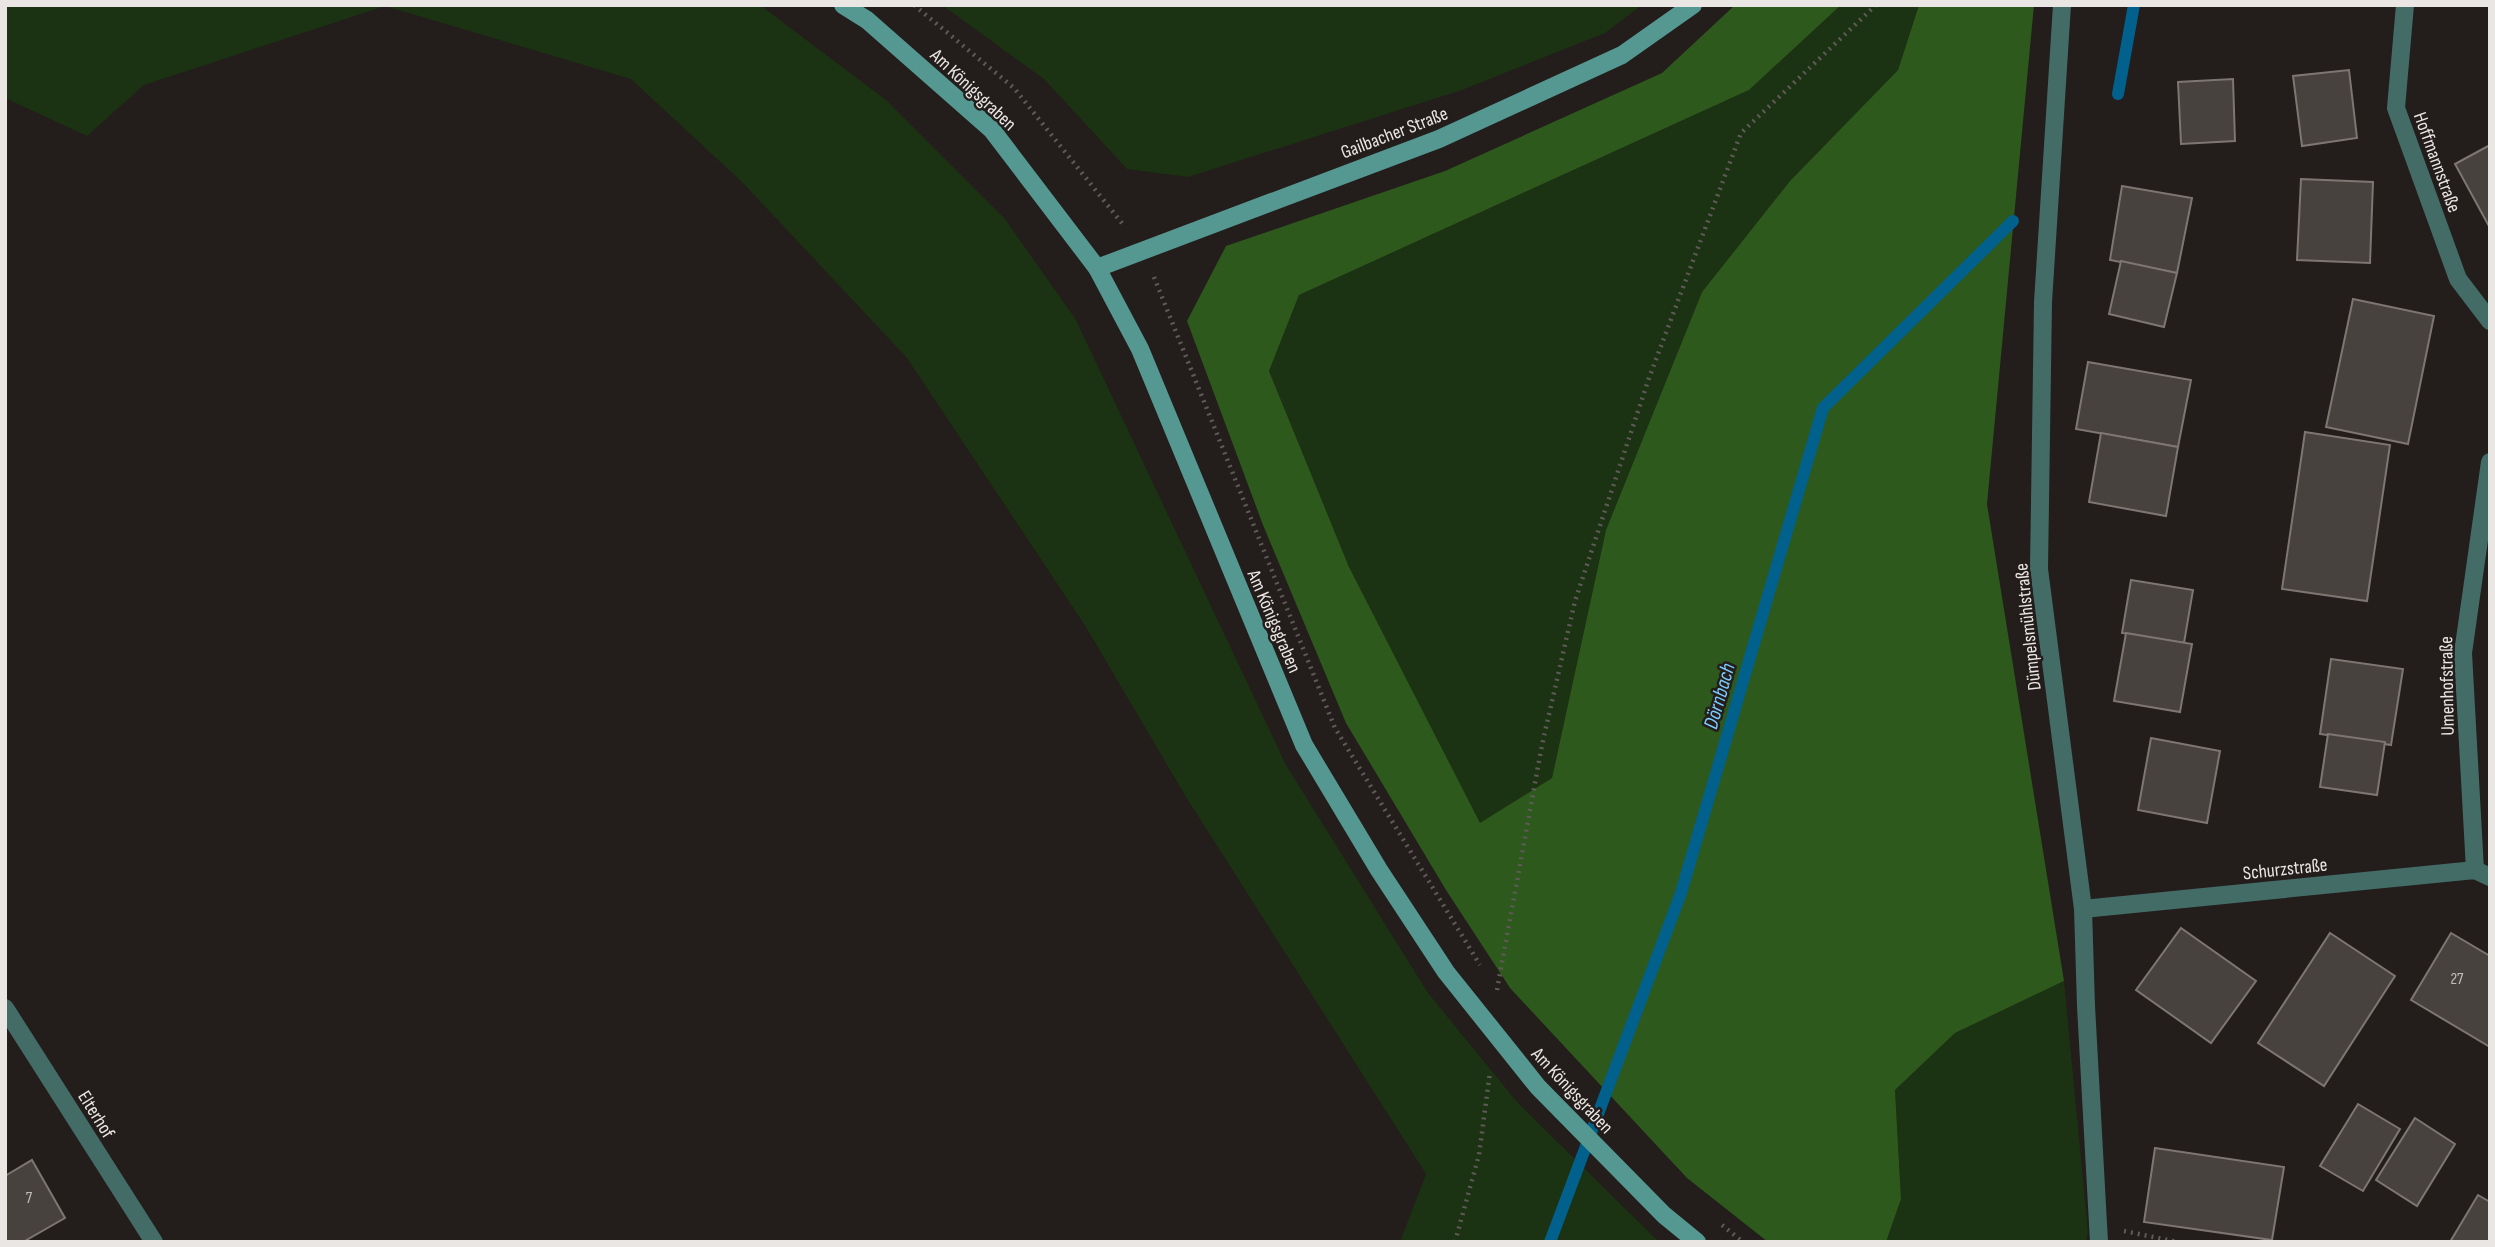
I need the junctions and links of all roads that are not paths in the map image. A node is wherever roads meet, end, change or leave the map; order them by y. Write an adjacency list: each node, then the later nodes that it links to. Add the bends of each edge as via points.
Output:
1 (843, 5): 5 (street, Am Königsgraben, via 867,20 992,130)
2 (1693, 5): 5 (street, Gailbacher Straße, via 1622,55 1439,139)
3 (2062, 5): 9 (street, Dümpelsmühlstraße, via 2043,302 2039,569)
4 (2405, 5): 6 (street, Hoffmannstraße, via 2396,108 2458,279)
5 (1097, 268): 13 (street, Am Königsgraben, via 1140,349 1304,745 1379,870 1446,972 1538,1087 1664,1215)
6 (2490, 321)
7 (2490, 462): 8 (street, Umenhofstraße, via 2463,653)
8 (2482, 873): 9 (street, Schurzstraße)
9 (2082, 909): 11 (street, Dümpelsmühlstraße)
10 (5, 1008): 12 (street, Elterhof)
11 (2100, 1234)
12 (154, 1242)
13 (1697, 1242)

